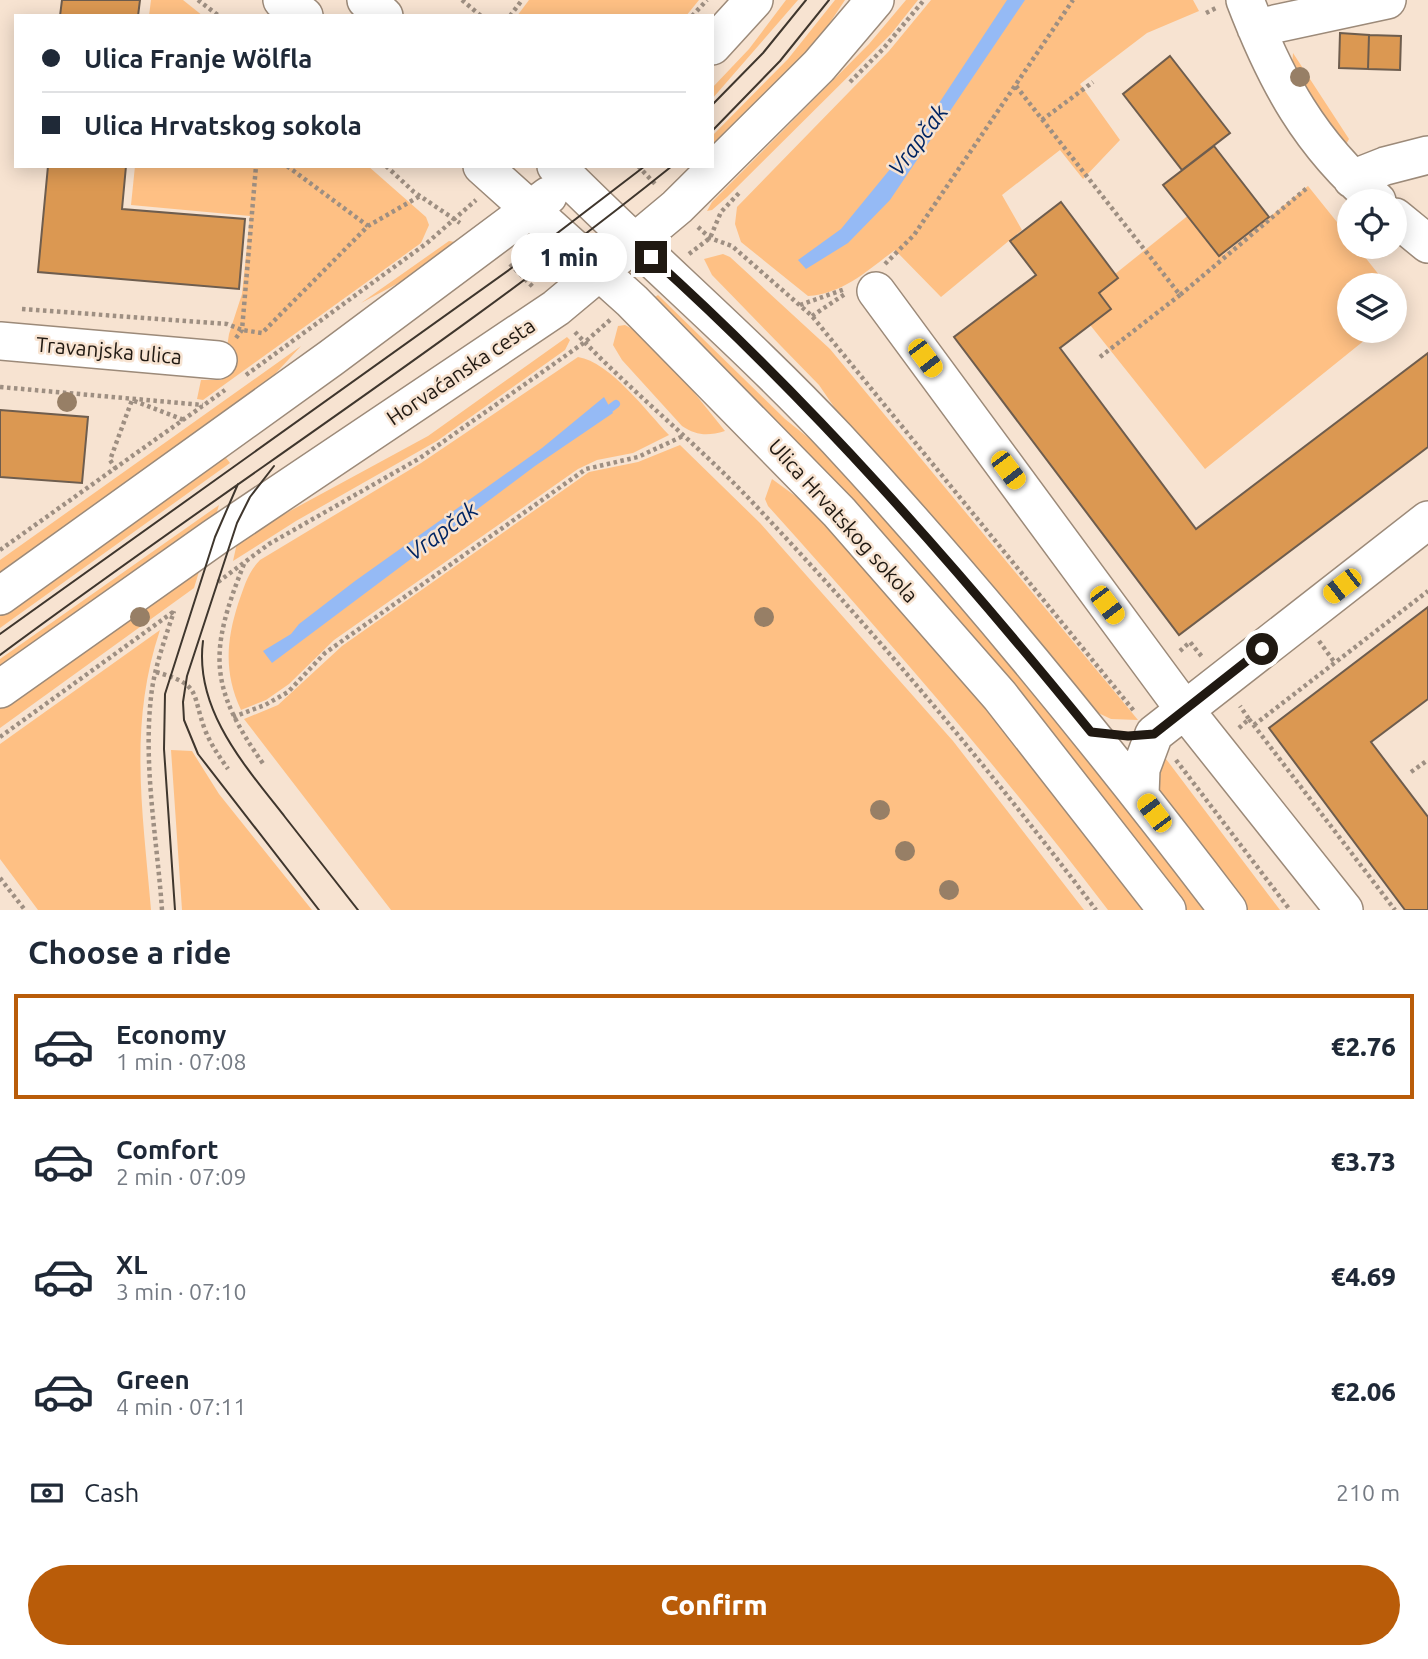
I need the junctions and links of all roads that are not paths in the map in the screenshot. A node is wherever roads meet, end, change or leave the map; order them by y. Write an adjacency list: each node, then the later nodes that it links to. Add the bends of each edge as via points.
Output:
1 (282, 0): 6 (street)
2 (366, 0): 7 (street)
3 (754, 0): 9 (street)
4 (875, 0): 17 (street, Horvaćanska cesta, via 736,150)
5 (1387, 0): 8 (street)
6 (301, 14)
7 (382, 14)
8 (1251, 14): 13 (street, via 1278,78 1305,124)
9 (714, 44)
10 (1428, 155): 14 (street, via 1385,166)
11 (484, 168): 15 (street, Ulica Hrvatskog sokola)
12 (570, 171): 15 (street); 17 (street)
13 (1363, 189)
14 (1365, 189)
15 (531, 210): 19 (street, Ulica Hrvatskog sokola); 24 (street)
16 (1407, 227): 18 (street)
17 (635, 243): 19 (street, Horvaćanska cesta); 27 (street, via 730,330 835,437 983,601)
18 (1428, 244)
19 (601, 272): 25 (street, Horvaćanska cesta, via 556,308 215,537); 30 (street, Ulica Hrvatskog sokola, via 839,512 1000,696)
20 (865, 285): 26 (street)
21 (7, 324): 22 (street, Travanjska ulica)
22 (218, 360)
23 (1428, 520): 26 (street)
24 (0, 596)
25 (0, 689)
26 (1184, 709): 28 (street); 32 (street)
27 (1091, 732): 28 (street); 29 (street)
28 (1154, 734): 29 (street, via 1142,769)
29 (1140, 794): 31 (street)
30 (1167, 910)
31 (1228, 910)
32 (1344, 910)

